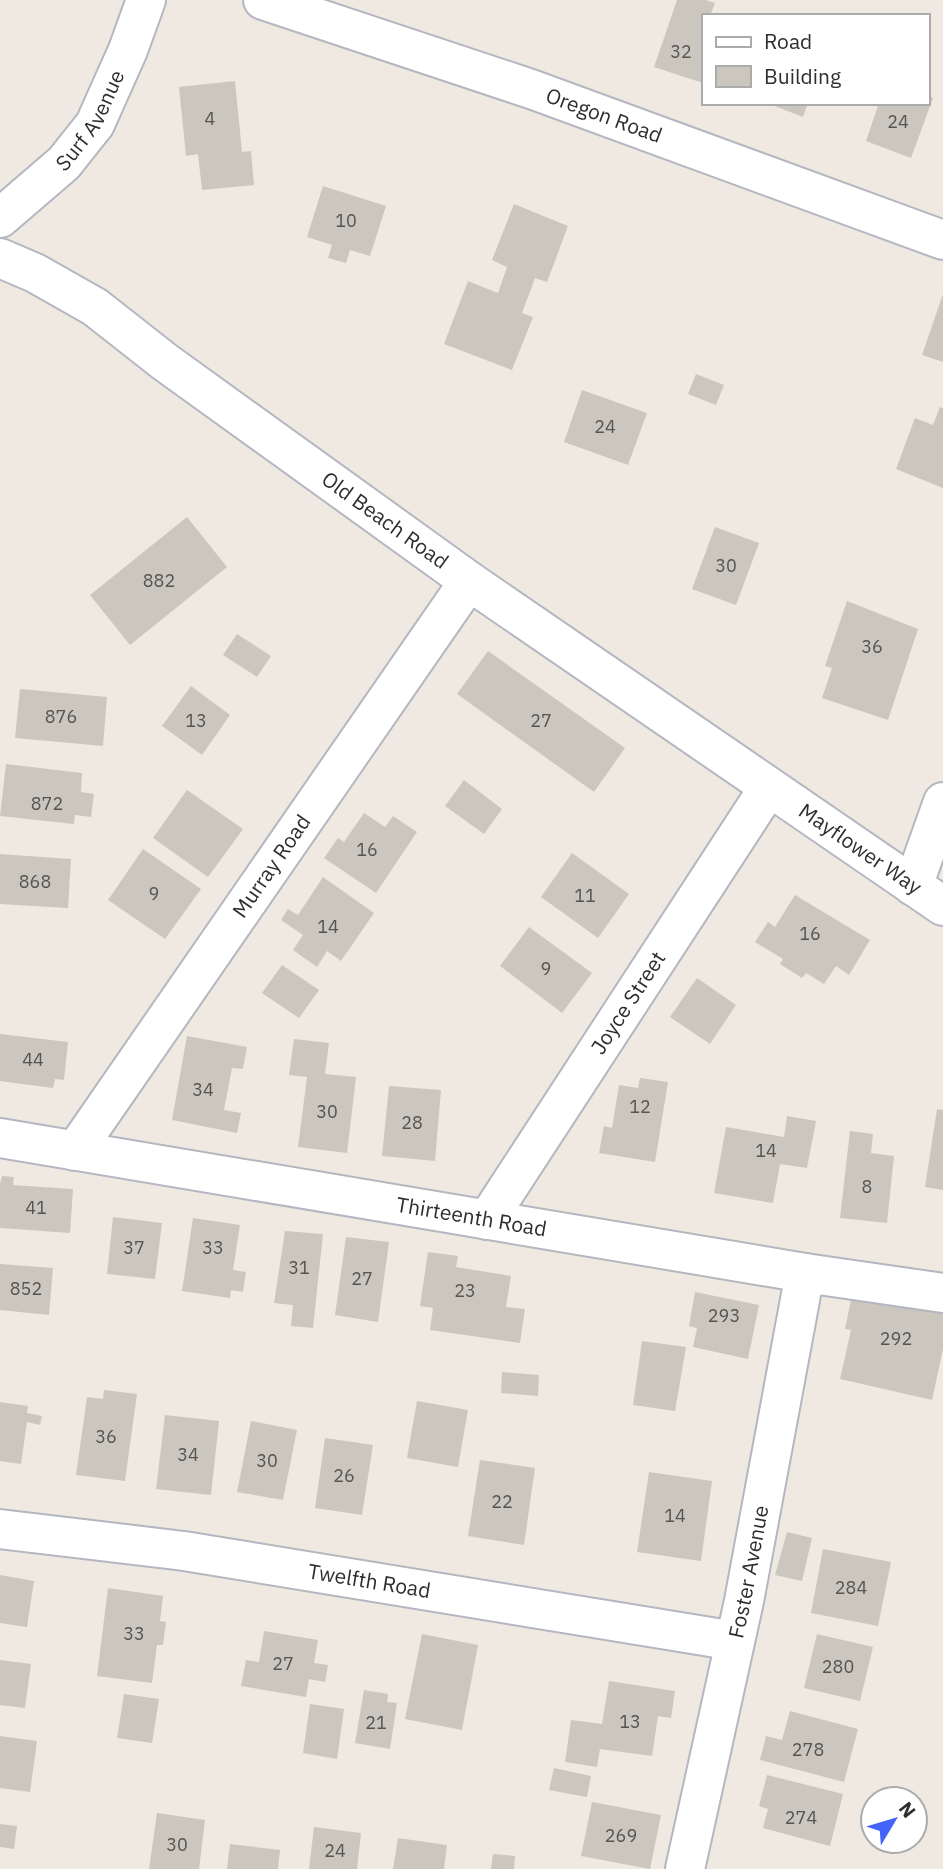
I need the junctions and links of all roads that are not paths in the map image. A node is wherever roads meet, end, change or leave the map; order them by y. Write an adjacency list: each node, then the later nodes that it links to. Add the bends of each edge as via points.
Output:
1 (145, 0): 3 (street, Surf Avenue, via 95,124 64,163)
2 (263, 0): 4 (street, Oregon Road, via 531,89)
3 (0, 218)
4 (943, 240)
5 (0, 258): 6 (street, Old Beach Road, via 95,307)
6 (469, 581): 7 (street, Old Beach Road); 11 (street, Murray Road)
7 (769, 787): 9 (street, Mayflower Way); 12 (street, Joyce Street)
8 (943, 802): 9 (street, Mayflower Way)
9 (928, 896)
10 (0, 1138): 11 (street, Thirteenth Road)
11 (75, 1151): 12 (street, Thirteenth Road)
12 (487, 1220): 13 (street, Thirteenth Road)
13 (805, 1273): 14 (street, Thirteenth Road); 16 (street, Foster Avenue)
14 (943, 1293)
15 (0, 1529): 16 (street, Twelfth Road, via 184,1551)
16 (735, 1641): 17 (street, Foster Avenue)
17 (685, 1869)

